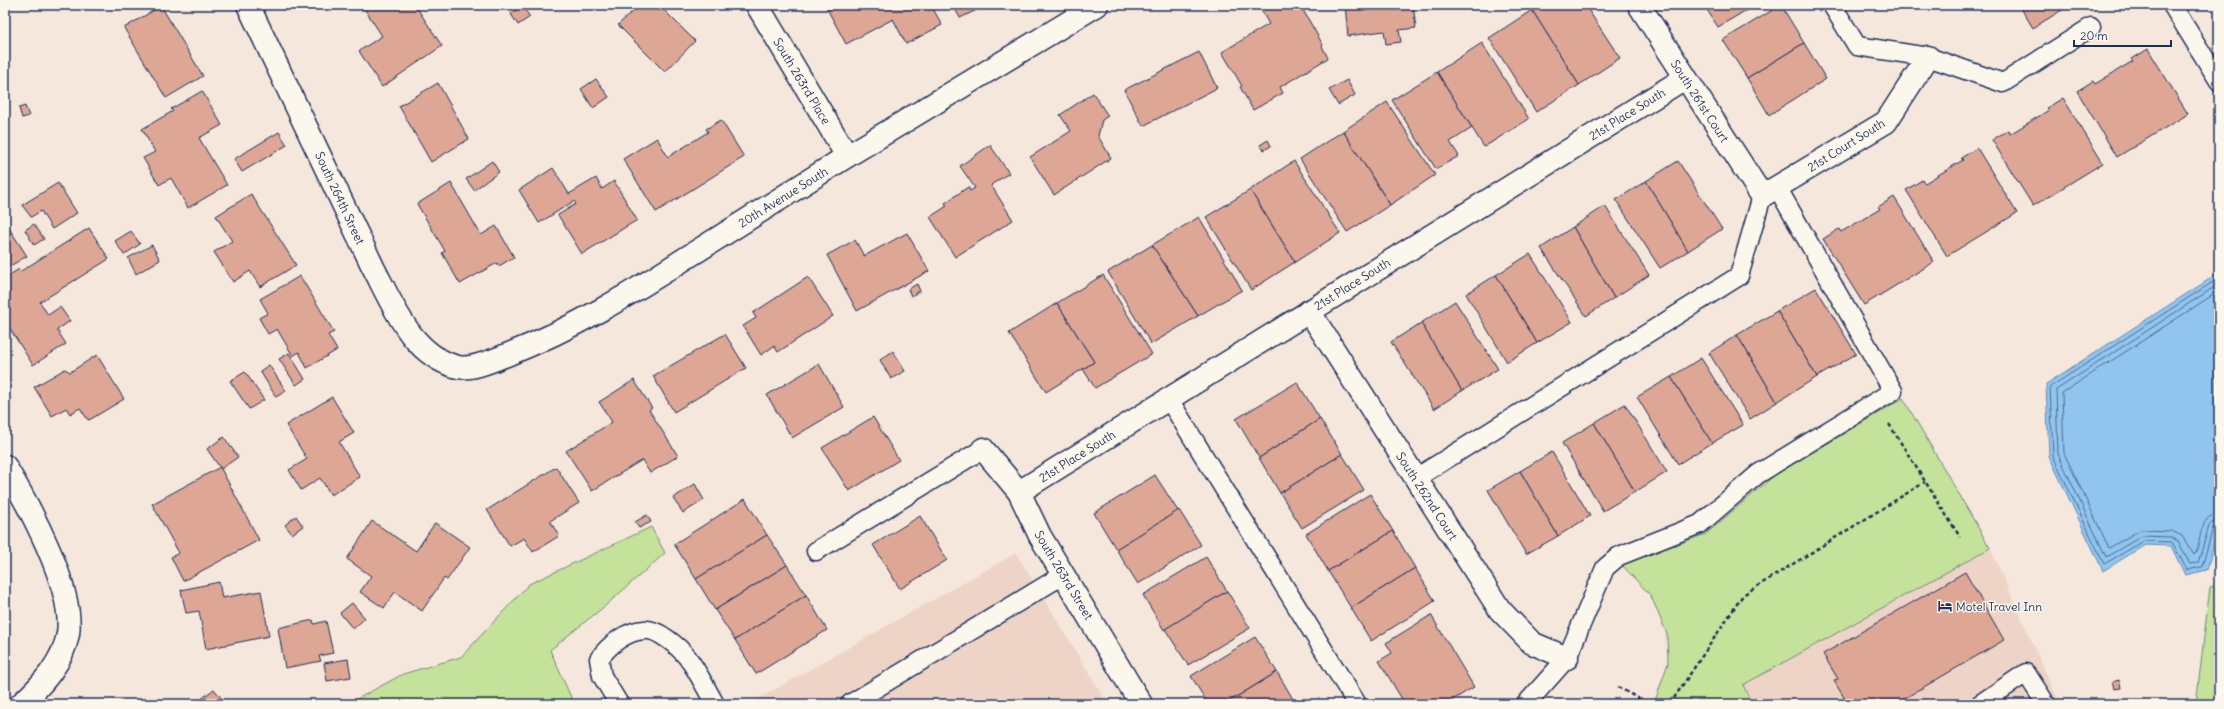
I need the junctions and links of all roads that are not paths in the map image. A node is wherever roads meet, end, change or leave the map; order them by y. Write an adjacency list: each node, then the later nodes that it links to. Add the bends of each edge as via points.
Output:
1 (248, 5): 14 (street, South 264th Street, via 373,267 398,313 425,350 439,360)
2 (757, 5): 11 (street, South 263rd Place)
3 (1097, 5): 11 (street, 20th Avenue South)
4 (1639, 5): 9 (street, South 261st Court)
5 (1832, 5): 8 (lane, via 1858,46)
6 (2172, 5): 10 (lane)
7 (2091, 27): 8 (lane, via 2004,83)
8 (1928, 57): 12 (street, 21st Court South, via 1886,122)
9 (1685, 78): 12 (street, South 261st Court); 13 (street, 21st Place South)
10 (2219, 80)
11 (848, 156): 14 (street, 20th Avenue South, via 581,322 487,363)
12 (1770, 192): 18 (lane, via 1739,276); 22 (lane, via 1893,392 1758,474 1700,524 1619,556 1605,568)
13 (1309, 311): 15 (street, 21st Place South); 18 (street, South 262nd Court)
14 (460, 367)
15 (1168, 398): 19 (street, 21st Place South); 28 (lane)
16 (983, 449): 19 (street, South 263rd Street); 20 (lane)
17 (5, 466): 23 (street, via 34,519 58,576 67,610 68,634 55,665 35,692)
18 (1416, 478): 22 (street, South 262nd Court, via 1500,610 1532,643)
19 (1019, 492): 21 (street, South 263rd Street, via 1040,536)
20 (816, 551)
21 (1063, 575): 26 (lane); 27 (street, South 263rd Street)
22 (1567, 658): 29 (lane)
23 (21, 704)
24 (618, 704): 25 (lane, via 602,676 599,659 613,643 645,629 664,637 679,648 688,658)
25 (715, 704)
26 (850, 704)
27 (1141, 704)
28 (1357, 704)
29 (1526, 704)
30 (1980, 704): 31 (lane, via 2026,673)
31 (2046, 704)

